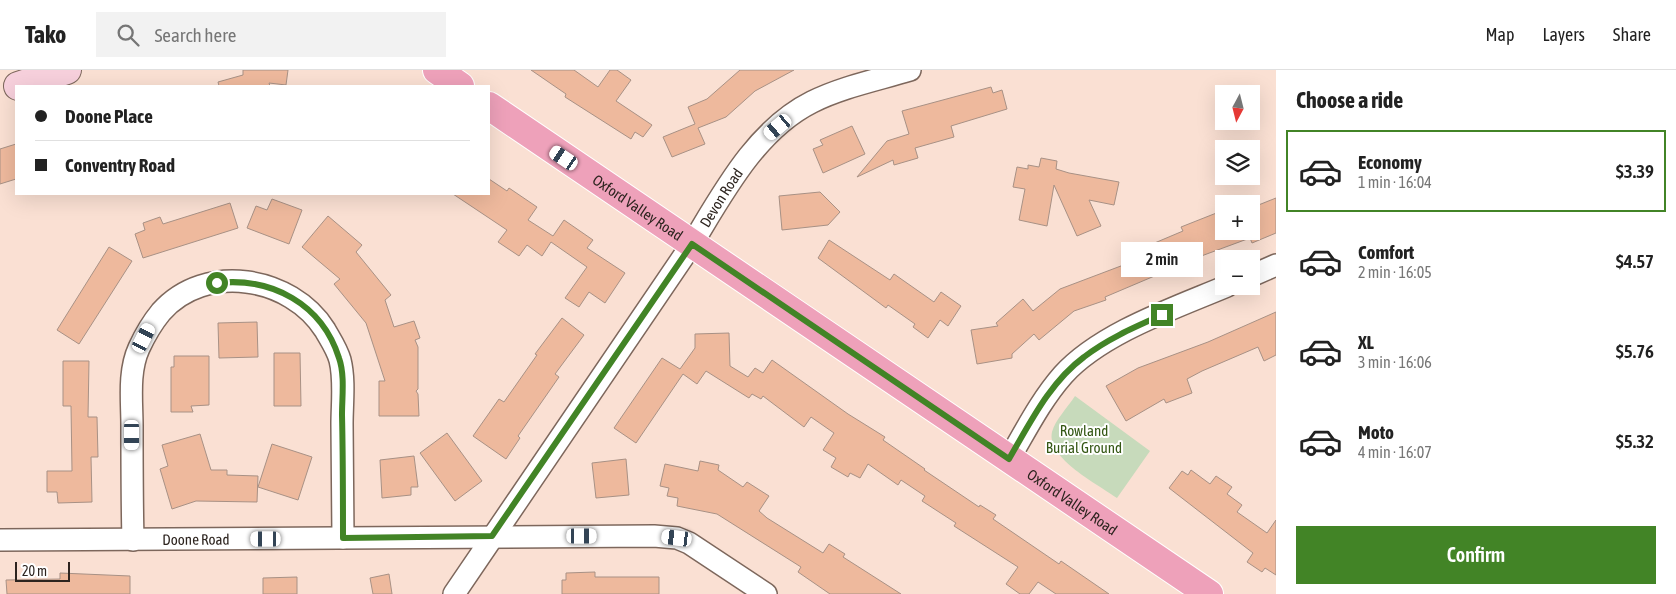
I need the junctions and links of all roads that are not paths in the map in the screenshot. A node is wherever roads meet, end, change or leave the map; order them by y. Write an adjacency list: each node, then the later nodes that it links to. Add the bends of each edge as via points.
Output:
1 (67, 70): 4 (main road)
2 (437, 70): 5 (main road)
3 (910, 70): 9 (street, Devon Road, via 832,94 788,118 746,160)
4 (23, 85)
5 (459, 85)
6 (15, 88): 7 (main road)
7 (0, 92)
8 (490, 107): 9 (main road, Oxford Valley Road)
9 (692, 244): 13 (main road, Oxford Valley Road); 14 (street, Devon Road)
10 (1276, 265): 11 (street)
11 (1260, 272)
12 (1215, 291): 13 (street, via 1128,330 1082,358 1042,403)
13 (1009, 459): 20 (main road, Oxford Valley Road)
14 (492, 536): 15 (street, Doone Road); 18 (street, Devon Road); 19 (street, Doone Road, via 677,538 710,554)
15 (343, 538): 17 (street, Doone Road); 17 (street, via 342,389 340,360 334,345 319,320 301,302 281,290 235,281 198,287 180,297 162,311 138,350 132,383)
16 (0, 540): 17 (street, Doone Road)
17 (133, 540)
18 (454, 594)
19 (766, 594)
20 (1209, 594)

